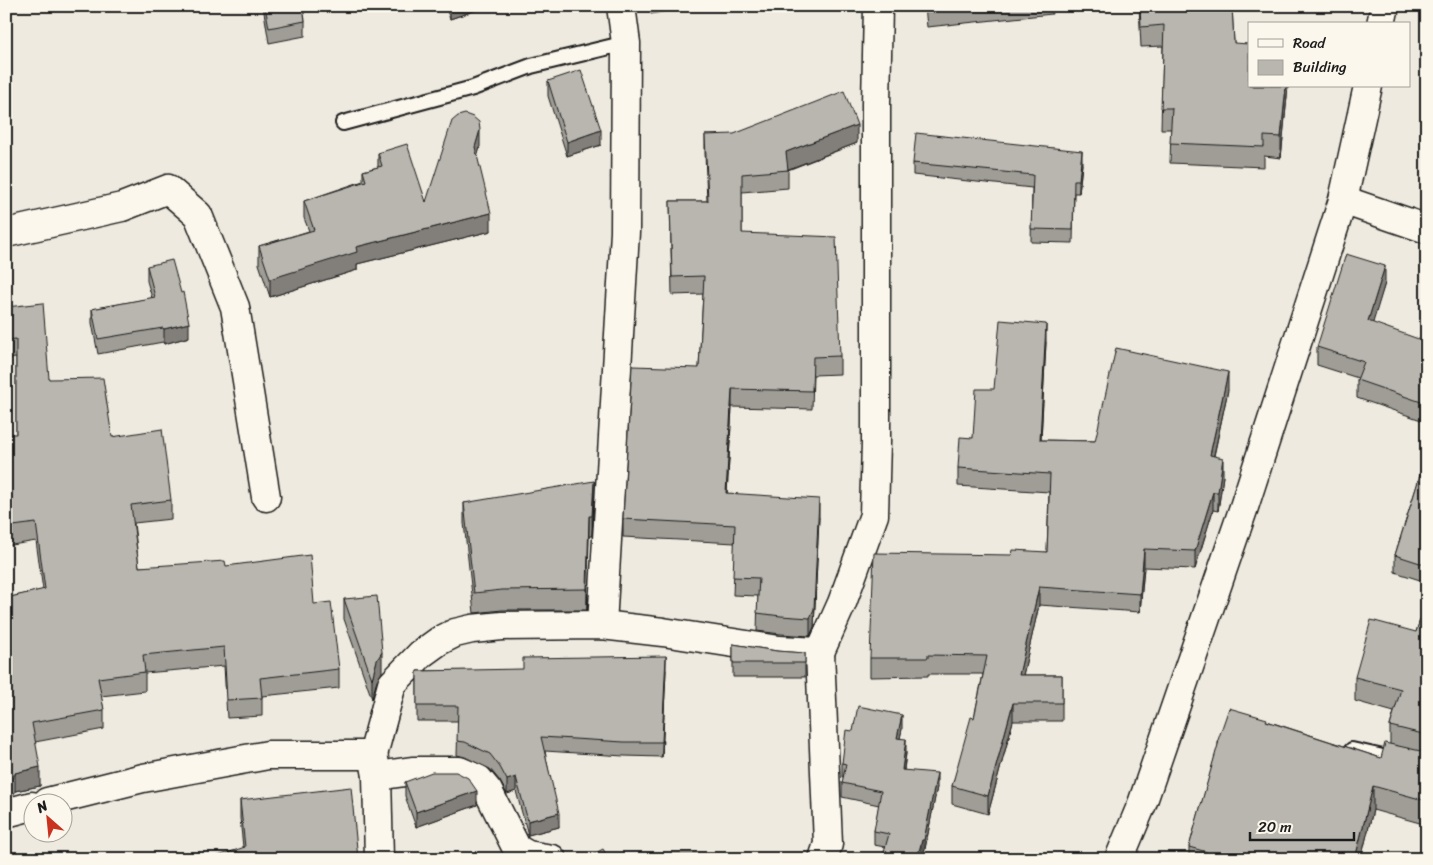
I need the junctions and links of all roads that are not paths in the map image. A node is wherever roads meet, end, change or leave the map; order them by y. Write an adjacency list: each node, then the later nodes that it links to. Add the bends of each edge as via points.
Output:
1 (621, 6): 5 (street)
2 (878, 6): 13 (street, via 874,515)
3 (1385, 6): 4 (street)
4 (1381, 22)
5 (626, 43): 7 (lane, via 531,66 474,88); 12 (street, via 625,232)
6 (1368, 88): 8 (street)
7 (343, 123)
8 (1343, 200): 9 (street); 23 (street, via 1241,517 1142,804)
9 (1427, 229)
10 (6, 233): 11 (street, via 122,208 168,189 198,215 235,307)
11 (266, 497)
12 (602, 626): 13 (street, via 779,650); 15 (street, via 502,626 455,633 439,641 421,654 392,684)
13 (820, 652): 20 (street)
14 (1337, 747): 16 (lane)
15 (375, 766): 17 (street, via 268,755 143,778); 21 (street); 22 (street, via 412,771 459,771 478,779 488,792 516,849 528,855)
16 (1427, 767)
17 (72, 796)
18 (22, 809): 19 (street)
19 (6, 813)
20 (829, 854)
21 (379, 859)
22 (552, 859)
23 (1119, 859)

